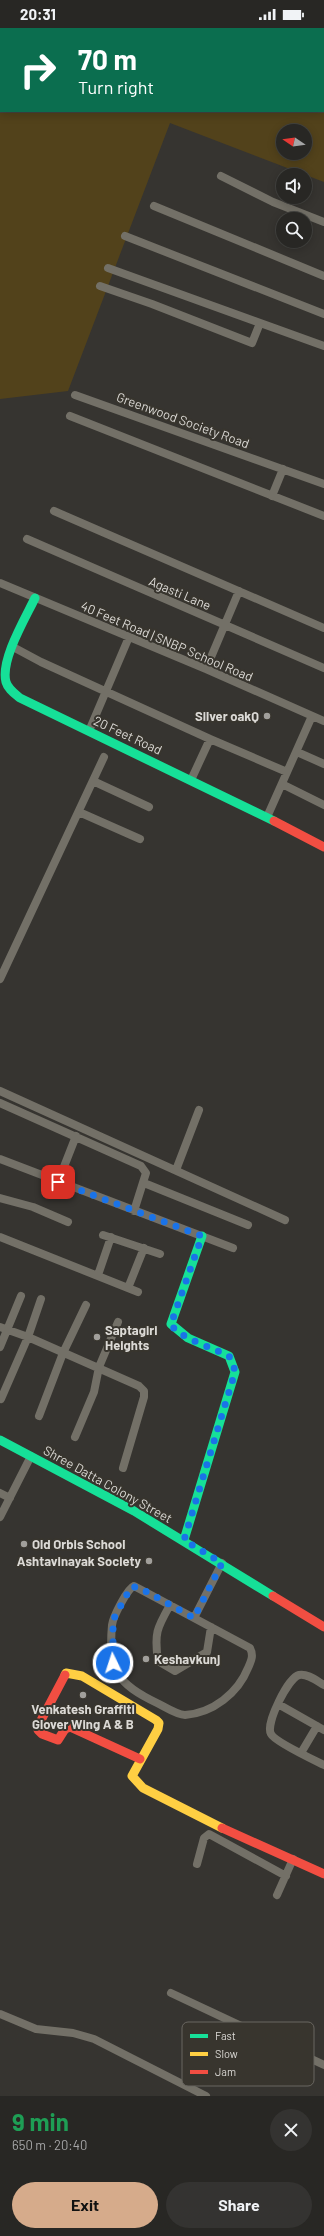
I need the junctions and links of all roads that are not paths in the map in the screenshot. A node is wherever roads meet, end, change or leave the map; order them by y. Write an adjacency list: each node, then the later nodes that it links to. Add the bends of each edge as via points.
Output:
1 (221, 176): 3 (street, via 273,202)
2 (154, 206): 6 (street)
3 (324, 222)
4 (125, 236): 8 (street)
5 (108, 268): 9 (street)
6 (324, 276)
7 (100, 286): 9 (street, via 252,343)
8 (324, 314)
9 (260, 323): 10 (street)
10 (324, 346)
11 (75, 395): 13 (street, Greenwood Society Road)
12 (70, 416): 15 (street)
13 (284, 469): 14 (street, Greenwood Society Road); 15 (street)
14 (324, 484)
15 (272, 496): 17 (street)
16 (54, 510): 20 (street)
17 (324, 516)
18 (27, 539): 22 (street, Agasti Lane)
19 (0, 584): 21 (street, 40 Feet Road | SNBP School Road)
20 (239, 591): 22 (street); 23 (street)
21 (35, 598): 24 (street, 40 Feet Road | SNBP School Road); 25 (street, 20 Feet Road)
22 (226, 625): 26 (street, Agasti Lane); 27 (street)
23 (324, 628)
24 (129, 637): 27 (street, 40 Feet Road | SNBP School Road); 28 (street)
25 (13, 647): 28 (street); 31 (street, 20 Feet Road, via 5,672 12,691 20,698)
26 (324, 668)
27 (206, 669): 29 (street, 40 Feet Road | SNBP School Road)
28 (106, 692): 31 (street); 32 (street)
29 (312, 716): 30 (street, 40 Feet Road | SNBP School Road); 33 (street)
30 (324, 722)
31 (89, 731): 37 (street, 20 Feet Road)
32 (210, 739): 36 (street); 37 (street)
33 (297, 752): 35 (street); 36 (street)
34 (104, 757): 38 (street)
35 (324, 764)
36 (287, 772): 39 (street)
37 (191, 780): 43 (street, 20 Feet Road)
38 (93, 781): 41 (street); 42 (street)
39 (282, 784): 40 (street); 43 (street)
40 (324, 805)
41 (149, 808)
42 (78, 812): 44 (street); 46 (street)
43 (267, 817): 45 (street, 20 Feet Road)
44 (140, 840)
45 (324, 847)
46 (0, 979)
47 (0, 1091): 52 (street)
48 (0, 1103): 50 (street)
49 (199, 1110): 52 (street)
50 (76, 1136): 53 (street); 54 (street, via 141,1166 146,1173)
51 (0, 1159): 53 (street)
52 (176, 1170): 57 (street)
53 (58, 1182): 56 (street)
54 (144, 1183): 56 (street); 59 (street)
55 (0, 1198): 58 (street, via 33,1207)
56 (134, 1211): 61 (street)
57 (285, 1220)
58 (68, 1222)
59 (248, 1225)
60 (103, 1235): 63 (street)
61 (202, 1236): 65 (street); 88 (street, via 171,1324 182,1334 229,1356 235,1372)
62 (0, 1237): 67 (street)
63 (111, 1237): 64 (street); 67 (street)
64 (144, 1248): 66 (street); 68 (street)
65 (233, 1248)
66 (160, 1254)
67 (98, 1275): 68 (street)
68 (128, 1288): 69 (street)
69 (138, 1292)
70 (21, 1296): 74 (street)
71 (41, 1299): 75 (street)
72 (86, 1305): 77 (street)
73 (118, 1322): 78 (street)
74 (4, 1329): 75 (street); 76 (street)
75 (28, 1337): 77 (street); 79 (street)
76 (0, 1347)
77 (63, 1353): 78 (street); 80 (street)
78 (99, 1367): 81 (street, via 94,1392); 84 (street, via 139,1386 144,1391)
79 (1, 1399)
80 (39, 1416)
81 (75, 1437)
82 (0, 1440): 83 (street, Shree Datta Colony Street)
83 (31, 1456): 86 (street); 88 (street, Shree Datta Colony Street)
84 (123, 1468)
85 (0, 1493): 86 (street)
86 (10, 1498): 87 (street)
87 (0, 1518)
88 (184, 1540): 89 (street, Shree Datta Colony Street)
89 (222, 1563): 91 (street); 93 (street, Shree Datta Colony Street)
90 (170, 1605): 91 (street); 92 (street, via 158,1626 156,1651 158,1661 175,1671 207,1652); 92 (street, via 134,1586 129,1590 113,1620 113,1663 117,1674 138,1694 184,1715 200,1712 232,1695 244,1678 252,1653 250,1648)
91 (194, 1618): 92 (street)
92 (211, 1627)
93 (324, 1627)
94 (324, 1685): 95 (street, via 306,1675 294,1677)
95 (278, 1704): 96 (street); 97 (street, via 269,1722 271,1735)
96 (320, 1728): 97 (street)
97 (301, 1753): 99 (street)
98 (140, 1759): 98 (street, via 159,1723 82,1676 66,1673 38,1730 58,1740 65,1729 79,1730); 100 (street, via 132,1776 143,1788 218,1826)
99 (324, 1765)
100 (293, 1859): 102 (street); 103 (street)
101 (197, 1864): 103 (street, via 204,1838 209,1834)
102 (324, 1874)
103 (286, 1876): 104 (street)
104 (277, 1895)
105 (171, 1993): 107 (street)
106 (0, 2014): 110 (street, via 36,2029 73,2033 94,2039)
107 (233, 2022)
108 (314, 2060): 109 (street)
109 (324, 2065)
110 (182, 2084)
111 (186, 2086): 112 (street)
112 (206, 2096)

